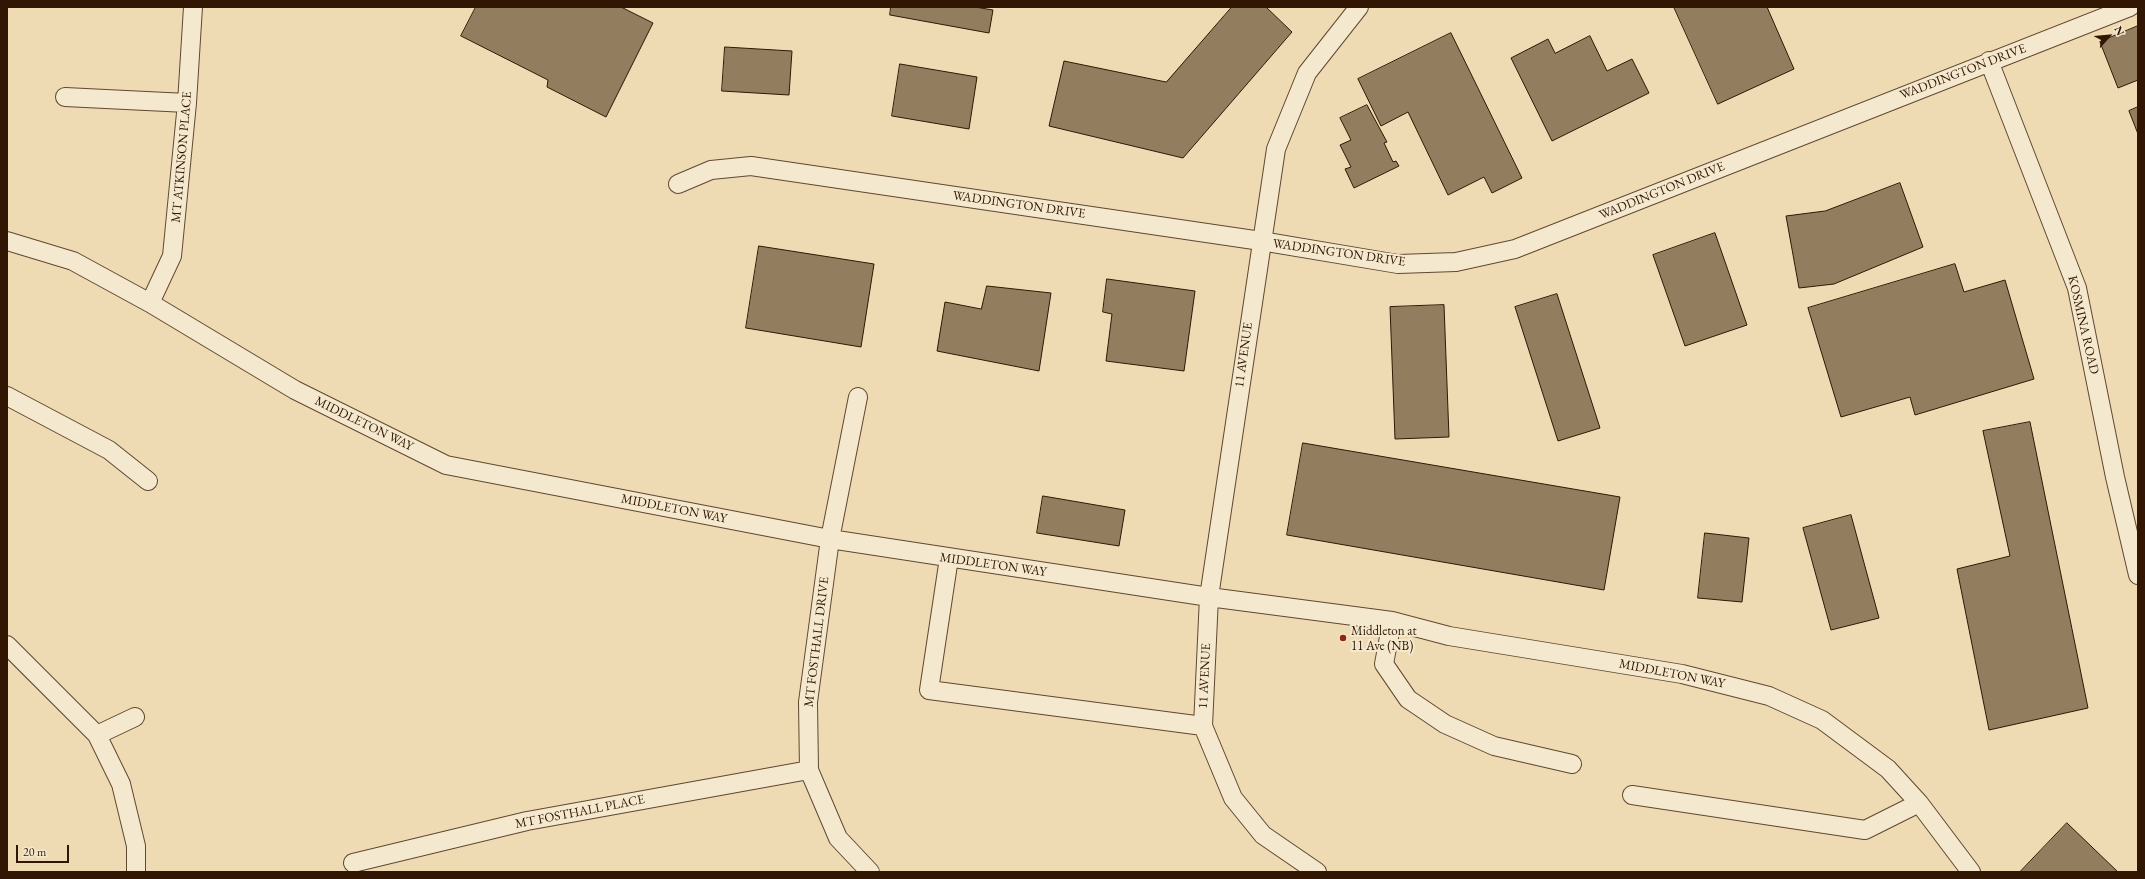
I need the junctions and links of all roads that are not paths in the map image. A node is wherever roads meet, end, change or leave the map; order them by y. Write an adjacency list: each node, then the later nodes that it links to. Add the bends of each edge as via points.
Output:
1 (192, 7): 6 (street, MT ATKINSON PLACE)
2 (1359, 7): 9 (street, 11 AVENUE, via 1307,73 1276,149)
3 (2130, 7): 4 (street, WADDINGTON DRIVE)
4 (1989, 62): 9 (street, WADDINGTON DRIVE, via 1515,249 1456,262 1398,264); 16 (street, KOSMINA ROAD, via 2077,288)
5 (65, 97): 6 (street)
6 (187, 102): 10 (street, MT ATKINSON PLACE, via 172,256)
7 (678, 184): 9 (street, WADDINGTON DRIVE, via 710,170 752,166)
8 (7, 241): 10 (street, MIDDLETON WAY, via 73,260)
9 (1261, 241): 17 (street, 11 AVENUE)
10 (150, 303): 14 (street, MIDDLETON WAY, via 295,390 446,465)
11 (7, 396): 13 (street, via 109,450)
12 (858, 397): 14 (street, MT FOSTHALL DRIVE)
13 (148, 481)
14 (830, 539): 15 (street, MIDDLETON WAY); 24 (street, MT FOSTHALL DRIVE, via 808,702)
15 (949, 558): 17 (street, MIDDLETON WAY); 21 (street, 11 AVENUE, via 929,690)
16 (2138, 575)
17 (1209, 597): 18 (street, MIDDLETON WAY); 21 (street, 11 AVENUE)
18 (1392, 621): 23 (street, via 1384,664 1408,700 1445,724 1494,746); 26 (street, MIDDLETON WAY, via 1449,636 1682,674 1769,696 1822,720 1888,769)
19 (7, 645): 22 (street)
20 (134, 717): 22 (street)
21 (1203, 726): 30 (street, 11 AVENUE, via 1233,798 1263,835)
22 (97, 735): 28 (street, via 121,784 136,846)
23 (1572, 764)
24 (809, 770): 27 (street, MT FOSTHALL PLACE, via 527,821); 29 (street, MT FOSTHALL DRIVE, via 838,838)
25 (1632, 795): 26 (street, via 1865,830)
26 (1919, 803): 31 (street, MIDDLETON WAY)
27 (353, 863)
28 (136, 872)
29 (870, 872)
30 (1317, 872)
31 (1971, 872)

